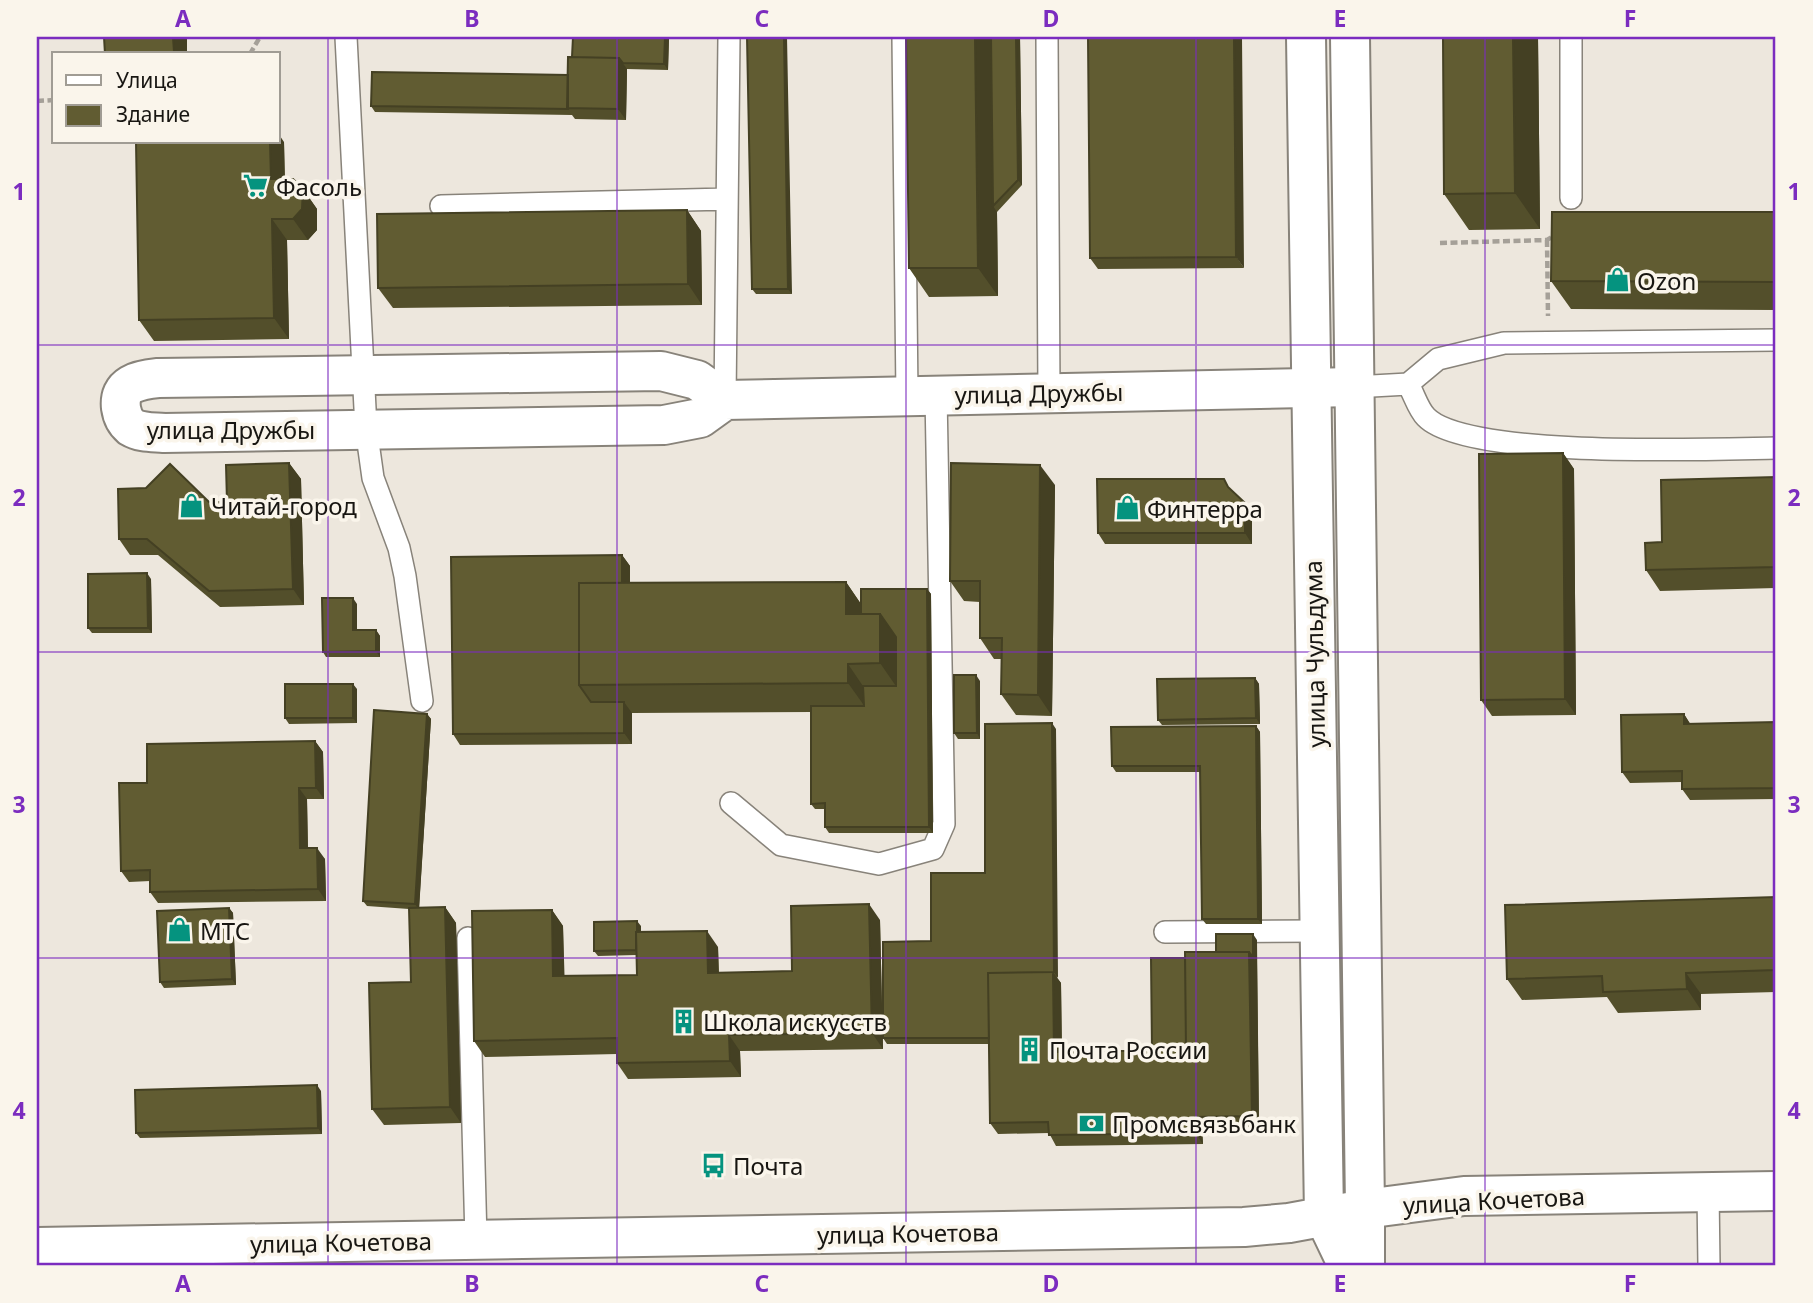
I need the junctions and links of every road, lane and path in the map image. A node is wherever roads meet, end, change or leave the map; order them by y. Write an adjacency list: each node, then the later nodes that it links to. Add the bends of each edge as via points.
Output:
1 (346, 37): 18 (lane)
2 (729, 37): 11 (lane)
3 (902, 37): 23 (lane)
4 (1047, 37): 22 (lane)
5 (1306, 37): 21 (main road, улица Чульдума)
6 (1350, 37): 20 (main road, улица Чульдума)
7 (1571, 37): 10 (lane)
8 (1775, 37): 9 (path)
9 (1776, 44)
10 (1571, 198)
11 (727, 199): 12 (lane); 24 (lane)
12 (440, 206)
13 (1558, 232): 14 (path)
14 (1547, 240): 15 (path); 17 (path)
15 (1440, 243)
16 (1776, 340): 17 (lane)
17 (1548, 342): 19 (lane, via 1504,343 1451,355 1438,359)
18 (363, 375): 24 (main road, улица Дружбы, via 661,371 697,380); 25 (lane); 25 (main road, улица Дружбы, via 149,379 126,387 121,399 125,420 144,432)
19 (1408, 384): 20 (lane); 26 (lane, via 1426,418 1448,430 1504,443 1629,450)
20 (1354, 387): 21 (main road, улица Дружбы); 34 (main road, улица Чульдума)
21 (1310, 388): 22 (main road, улица Дружбы); 29 (main road, улица Чульдума)
22 (1049, 393): 23 (main road, улица Дружбы)
23 (921, 396): 24 (main road, улица Дружбы); 28 (lane, via 944,824 933,849 879,864 781,845)
24 (725, 400): 25 (main road, улица Дружбы, via 700,418 664,425)
25 (366, 428): 27 (lane, via 373,478 403,567)
26 (1776, 448)
27 (422, 701)
28 (731, 803)
29 (1319, 931): 30 (lane); 35 (main road, улица Чульдума)
30 (1165, 932)
31 (468, 938): 36 (lane)
32 (1776, 1191): 33 (main road, улица Кочетова)
33 (1708, 1192): 34 (main road, улица Кочетова, via 1464,1196); 40 (lane)
34 (1365, 1209): 35 (main road, улица Кочетова); 39 (main road, улица Чульдума)
35 (1324, 1216): 36 (main road, улица Кочетова, via 1244,1227); 38 (main road, улица Чульдума)
36 (476, 1240): 37 (main road, улица Кочетова)
37 (37, 1247)
38 (1348, 1266)
39 (1366, 1266)
40 (1709, 1266)

